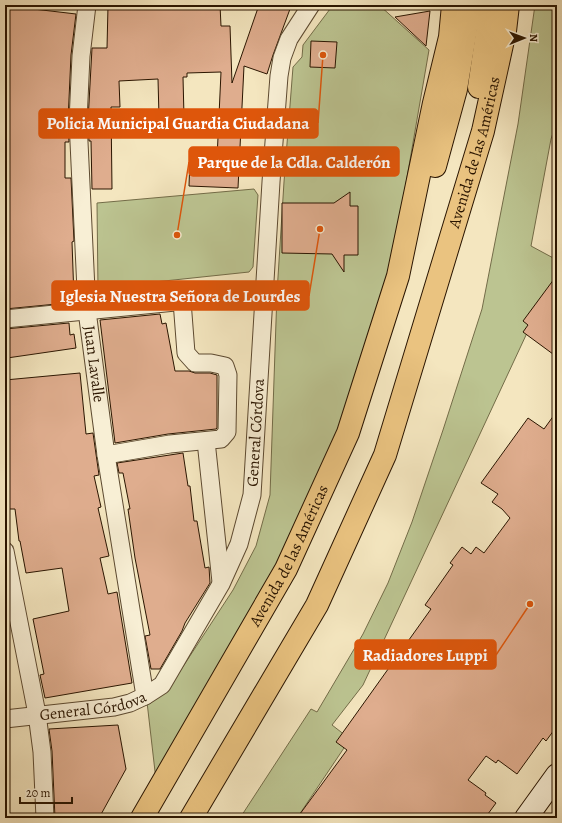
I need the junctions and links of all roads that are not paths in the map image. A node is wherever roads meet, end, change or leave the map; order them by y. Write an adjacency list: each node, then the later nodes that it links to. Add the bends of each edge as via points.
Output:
1 (87, 5): 11 (street, Juan Lavalle, via 81,56 78,120)
2 (311, 5): 8 (street, General Córdova, via 288,39 279,76)
3 (453, 5): 7 (main road, Avenida de las Américas, via 450,36)
4 (470, 5): 7 (main road, Avenida de las Américas, via 456,89 429,189)
5 (492, 5): 9 (main road, Avenida de las Américas, via 480,83)
6 (508, 5): 9 (main road, Avenida de las Américas, via 505,31 483,131)
7 (398, 276): 22 (main road, Avenida de las Américas, via 348,433 286,569)
8 (265, 293): 10 (street); 16 (street, General Córdova, via 252,495 239,544)
9 (432, 297): 23 (main road, Avenida de las Américas, via 385,455 317,605)
10 (182, 301): 11 (street); 13 (street, via 186,353 195,363 225,366 228,375 227,432 221,439)
11 (87, 311): 12 (street); 14 (street, Juan Lavalle)
12 (5, 319)
13 (206, 440): 14 (street); 16 (street)
14 (106, 456): 17 (street, Juan Lavalle)
15 (5, 551): 18 (street)
16 (221, 584): 17 (street, General Córdova, via 162,685)
17 (145, 696): 18 (street, General Córdova, via 114,707)
18 (37, 714): 19 (street, General Córdova); 21 (street, via 42,752)
19 (5, 719)
20 (557, 776): 24 (street)
21 (45, 818)
22 (142, 818)
23 (191, 818)
24 (526, 818)

